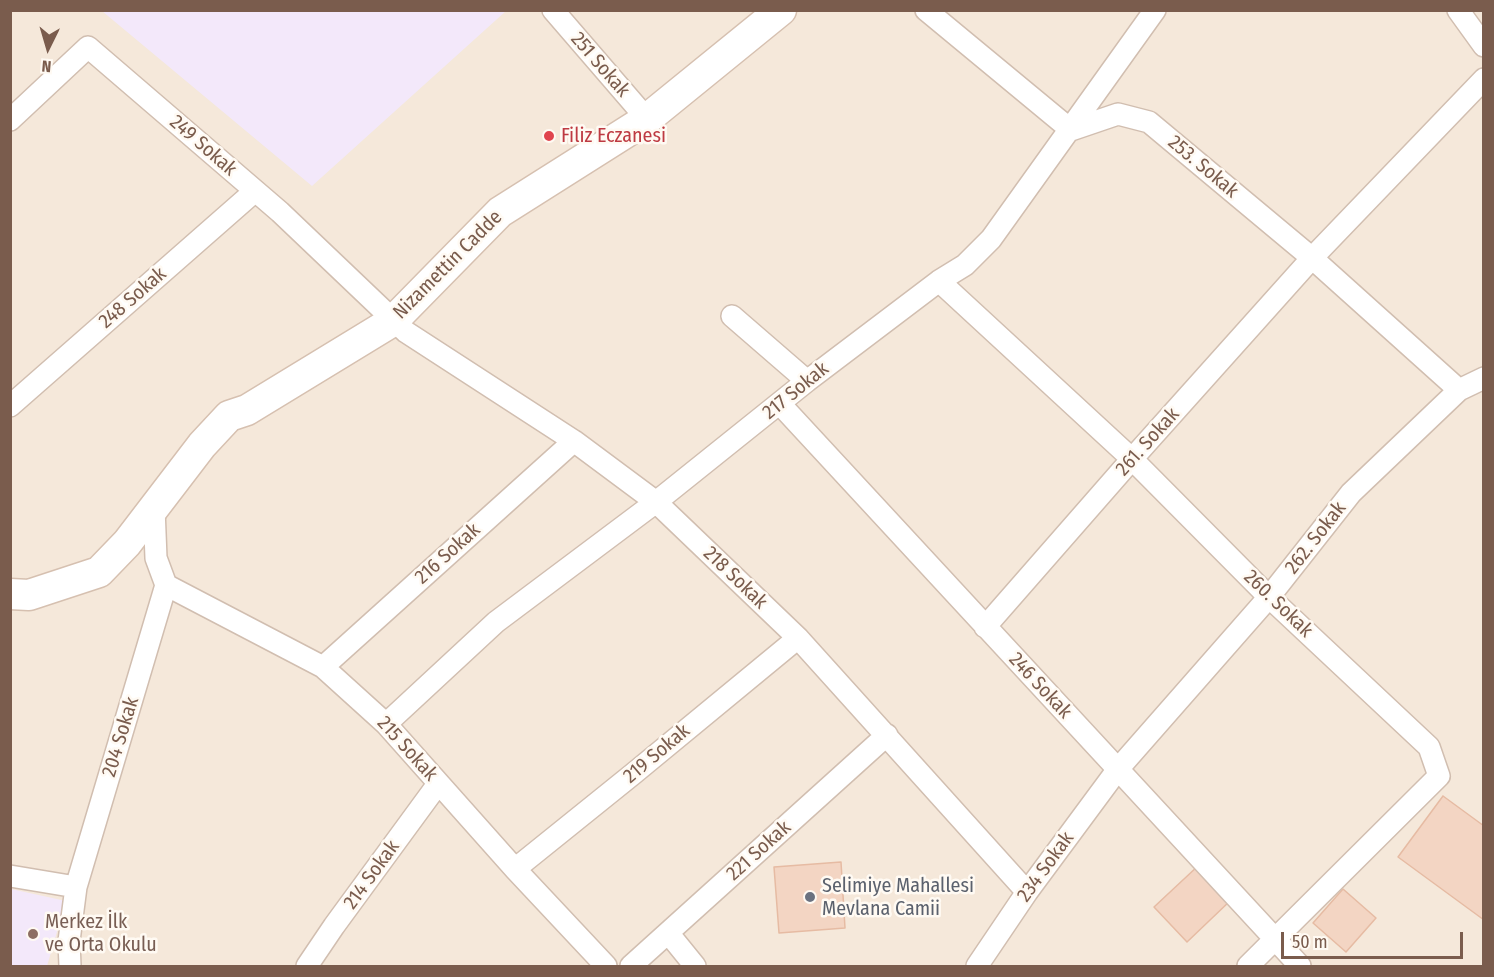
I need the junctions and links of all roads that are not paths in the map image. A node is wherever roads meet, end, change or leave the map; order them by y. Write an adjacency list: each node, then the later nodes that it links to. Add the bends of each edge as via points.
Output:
1 (553, 10): 9 (street, 251 Sokak)
2 (781, 10): 9 (street, Nizamettin Cadde)
3 (926, 10): 10 (street)
4 (1155, 10): 10 (street, 217 Sokak)
5 (1458, 10): 6 (street)
6 (1484, 46)
7 (1484, 79): 12 (street, 261. Sokak)
8 (10, 120): 11 (street, 249 Sokak, via 88,47)
9 (647, 120): 15 (street, Nizamettin Cadde, via 500,212)
10 (1071, 130): 12 (street, 253. Sokak, via 1118,114 1149,122); 13 (street, 217 Sokak, via 991,239 965,265)
11 (255, 191): 15 (street, 249 Sokak); 20 (street, 248 Sokak)
12 (1312, 258): 18 (street, 253. Sokak); 22 (street, 261. Sokak)
13 (939, 281): 17 (street, 217 Sokak); 22 (street, 260. Sokak)
14 (732, 316): 17 (street)
15 (393, 321): 21 (street, 218 Sokak); 24 (street, Nizamettin Cadde, via 247,410 230,416 202,445)
16 (1484, 378): 18 (street, 262. Sokak)
17 (807, 381): 19 (street, 217 Sokak)
18 (1459, 390): 27 (street, 262. Sokak, via 1351,493)
19 (780, 404): 23 (street, 217 Sokak); 28 (street, 246 Sokak)
20 (10, 406)
21 (574, 441): 23 (street, 218 Sokak); 30 (street, 216 Sokak)
22 (1132, 459): 27 (street, 260. Sokak); 28 (street, 261. Sokak)
23 (656, 502): 29 (street, 218 Sokak); 31 (street, 217 Sokak, via 496,622)
24 (154, 508): 25 (street, via 156,558); 26 (street, Nizamettin Cadde, via 99,572 29,595)
25 (166, 585): 30 (street, 215 Sokak); 37 (street, 204 Sokak)
26 (10, 594)
27 (1269, 597): 33 (street, 262. Sokak); 40 (street, 260. Sokak, via 1430,747 1439,777)
28 (985, 627): 33 (street, 246 Sokak)
29 (798, 638): 32 (street, 218 Sokak); 35 (street, 219 Sokak)
30 (323, 668): 31 (street, 215 Sokak)
31 (386, 724): 34 (street, 215 Sokak)
32 (887, 735): 38 (street, 218 Sokak); 39 (street, 221 Sokak)
33 (1118, 770): 38 (street, 234 Sokak); 40 (street, 246 Sokak)
34 (438, 784): 35 (street, 215 Sokak); 42 (street, 214 Sokak)
35 (515, 869): 43 (street, 215 Sokak)
36 (10, 876): 37 (street)
37 (76, 887): 41 (street, 204 Sokak)
38 (1028, 892): 46 (street, 234 Sokak)
39 (669, 934): 44 (street, 221 Sokak); 45 (street)
40 (1276, 939): 47 (street); 48 (street, 246 Sokak)
41 (70, 966)
42 (307, 966)
43 (606, 966)
44 (631, 966)
45 (696, 966)
46 (976, 966)
47 (1248, 966)
48 (1300, 966)

